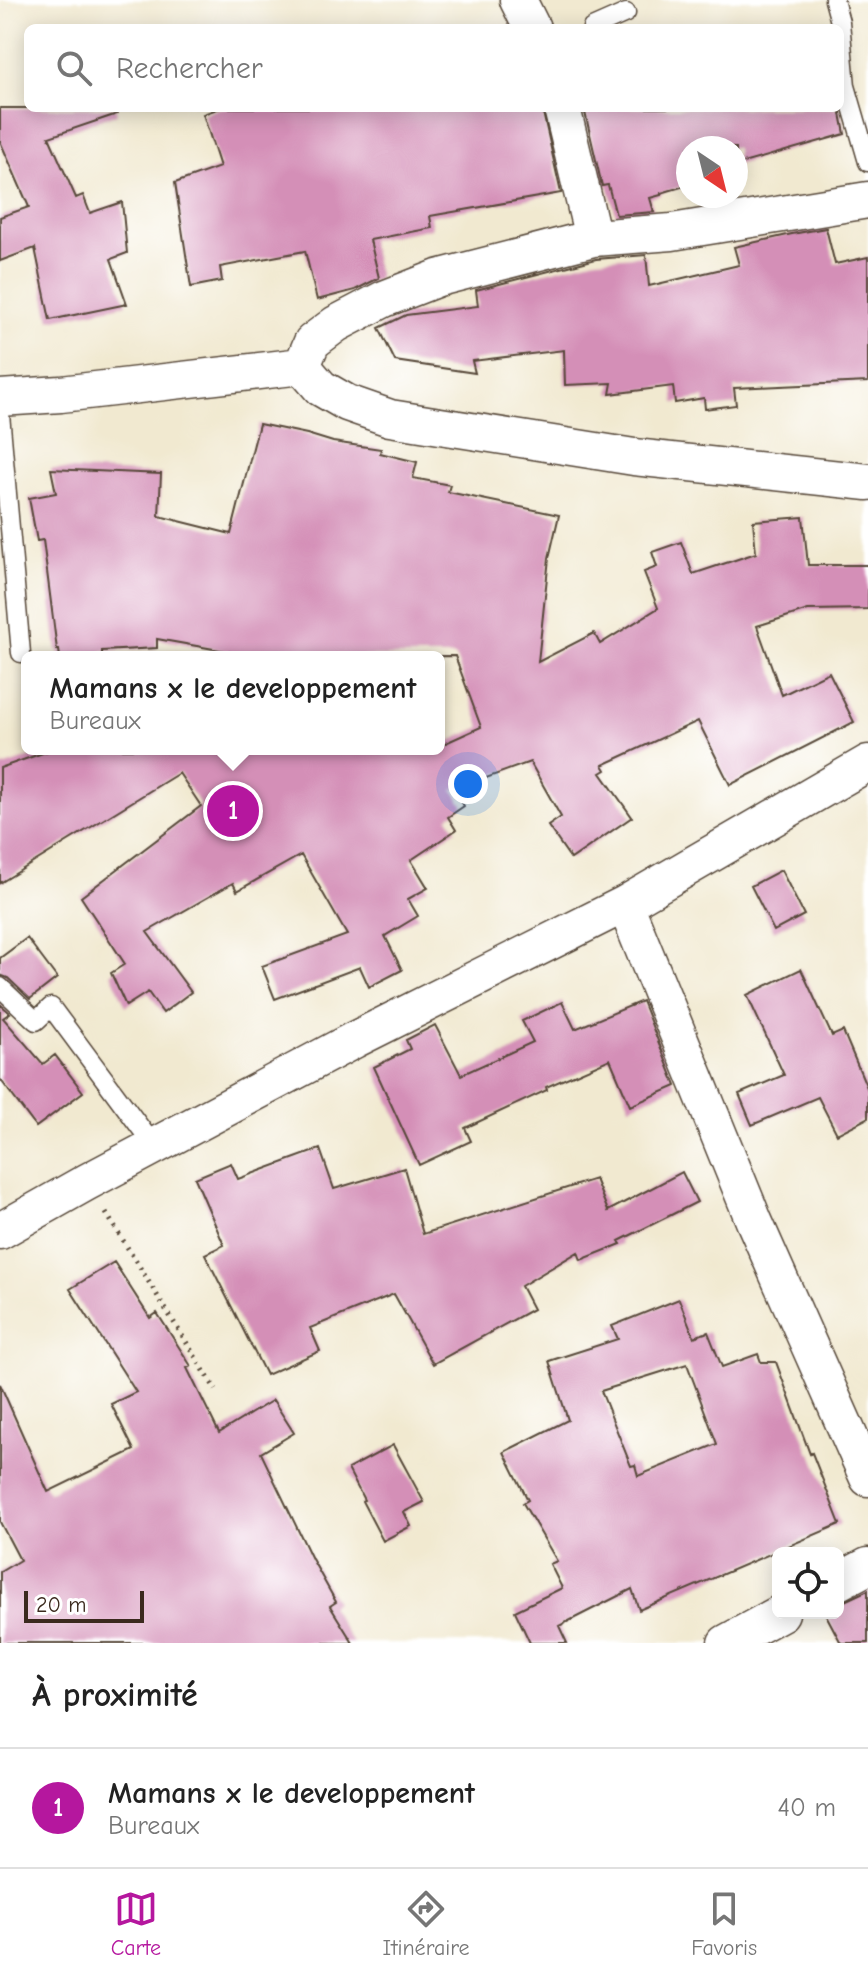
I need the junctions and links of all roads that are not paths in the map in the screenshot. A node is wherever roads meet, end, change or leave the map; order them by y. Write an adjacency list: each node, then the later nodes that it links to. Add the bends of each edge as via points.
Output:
1 (518, 0): 4 (street)
2 (834, 0): 6 (lane)
3 (626, 13): 5 (lane)
4 (530, 24)
5 (601, 24)
6 (840, 24)
7 (844, 65): 9 (lane)
8 (563, 112): 11 (street)
9 (868, 162)
10 (868, 200): 11 (street, via 672,232)
11 (593, 238): 12 (street, via 438,278 384,299 312,342)
12 (302, 366): 13 (street); 15 (street, via 321,388 390,418 634,457)
13 (0, 398)
14 (0, 414): 16 (lane)
15 (868, 482)
16 (21, 653)
17 (868, 763): 18 (street)
18 (625, 904): 20 (street); 22 (street, via 754,1221)
19 (0, 987): 20 (lane, via 36,1021 51,1007)
20 (154, 1146): 21 (street)
21 (0, 1231)
22 (868, 1478)
23 (868, 1566): 24 (street)
24 (844, 1579)
25 (772, 1618): 26 (street)
26 (726, 1643)

